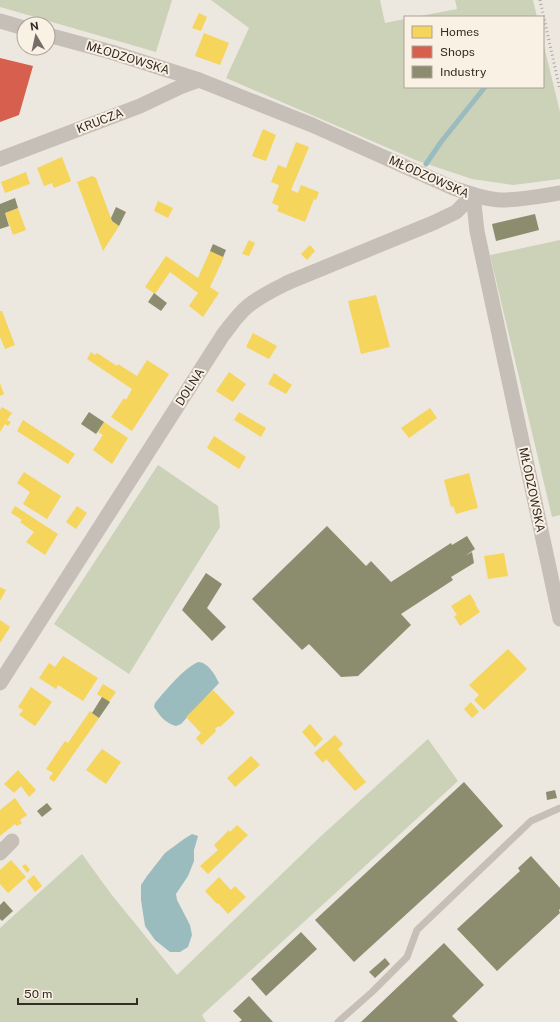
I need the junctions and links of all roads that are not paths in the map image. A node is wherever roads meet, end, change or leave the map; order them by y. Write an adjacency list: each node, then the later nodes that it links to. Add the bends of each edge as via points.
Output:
1 (0, 21): 2 (street)
2 (16, 26)
3 (56, 36): 4 (street, MŁODZOWSKA)
4 (199, 80): 5 (street, KRUCZA, via 140,106); 7 (street, MŁODZOWSKA, via 312,125)
5 (0, 159)
6 (560, 193): 7 (street, via 500,200)
7 (473, 195): 8 (street, MŁODZOWSKA, via 477,231); 9 (street, DOLNA, via 456,212 289,282 247,306 224,335)
8 (560, 619)
9 (0, 683)
10 (560, 808): 13 (lane, via 531,822 417,930 407,957)
11 (12, 842): 12 (street)
12 (0, 853)
13 (338, 1022)

